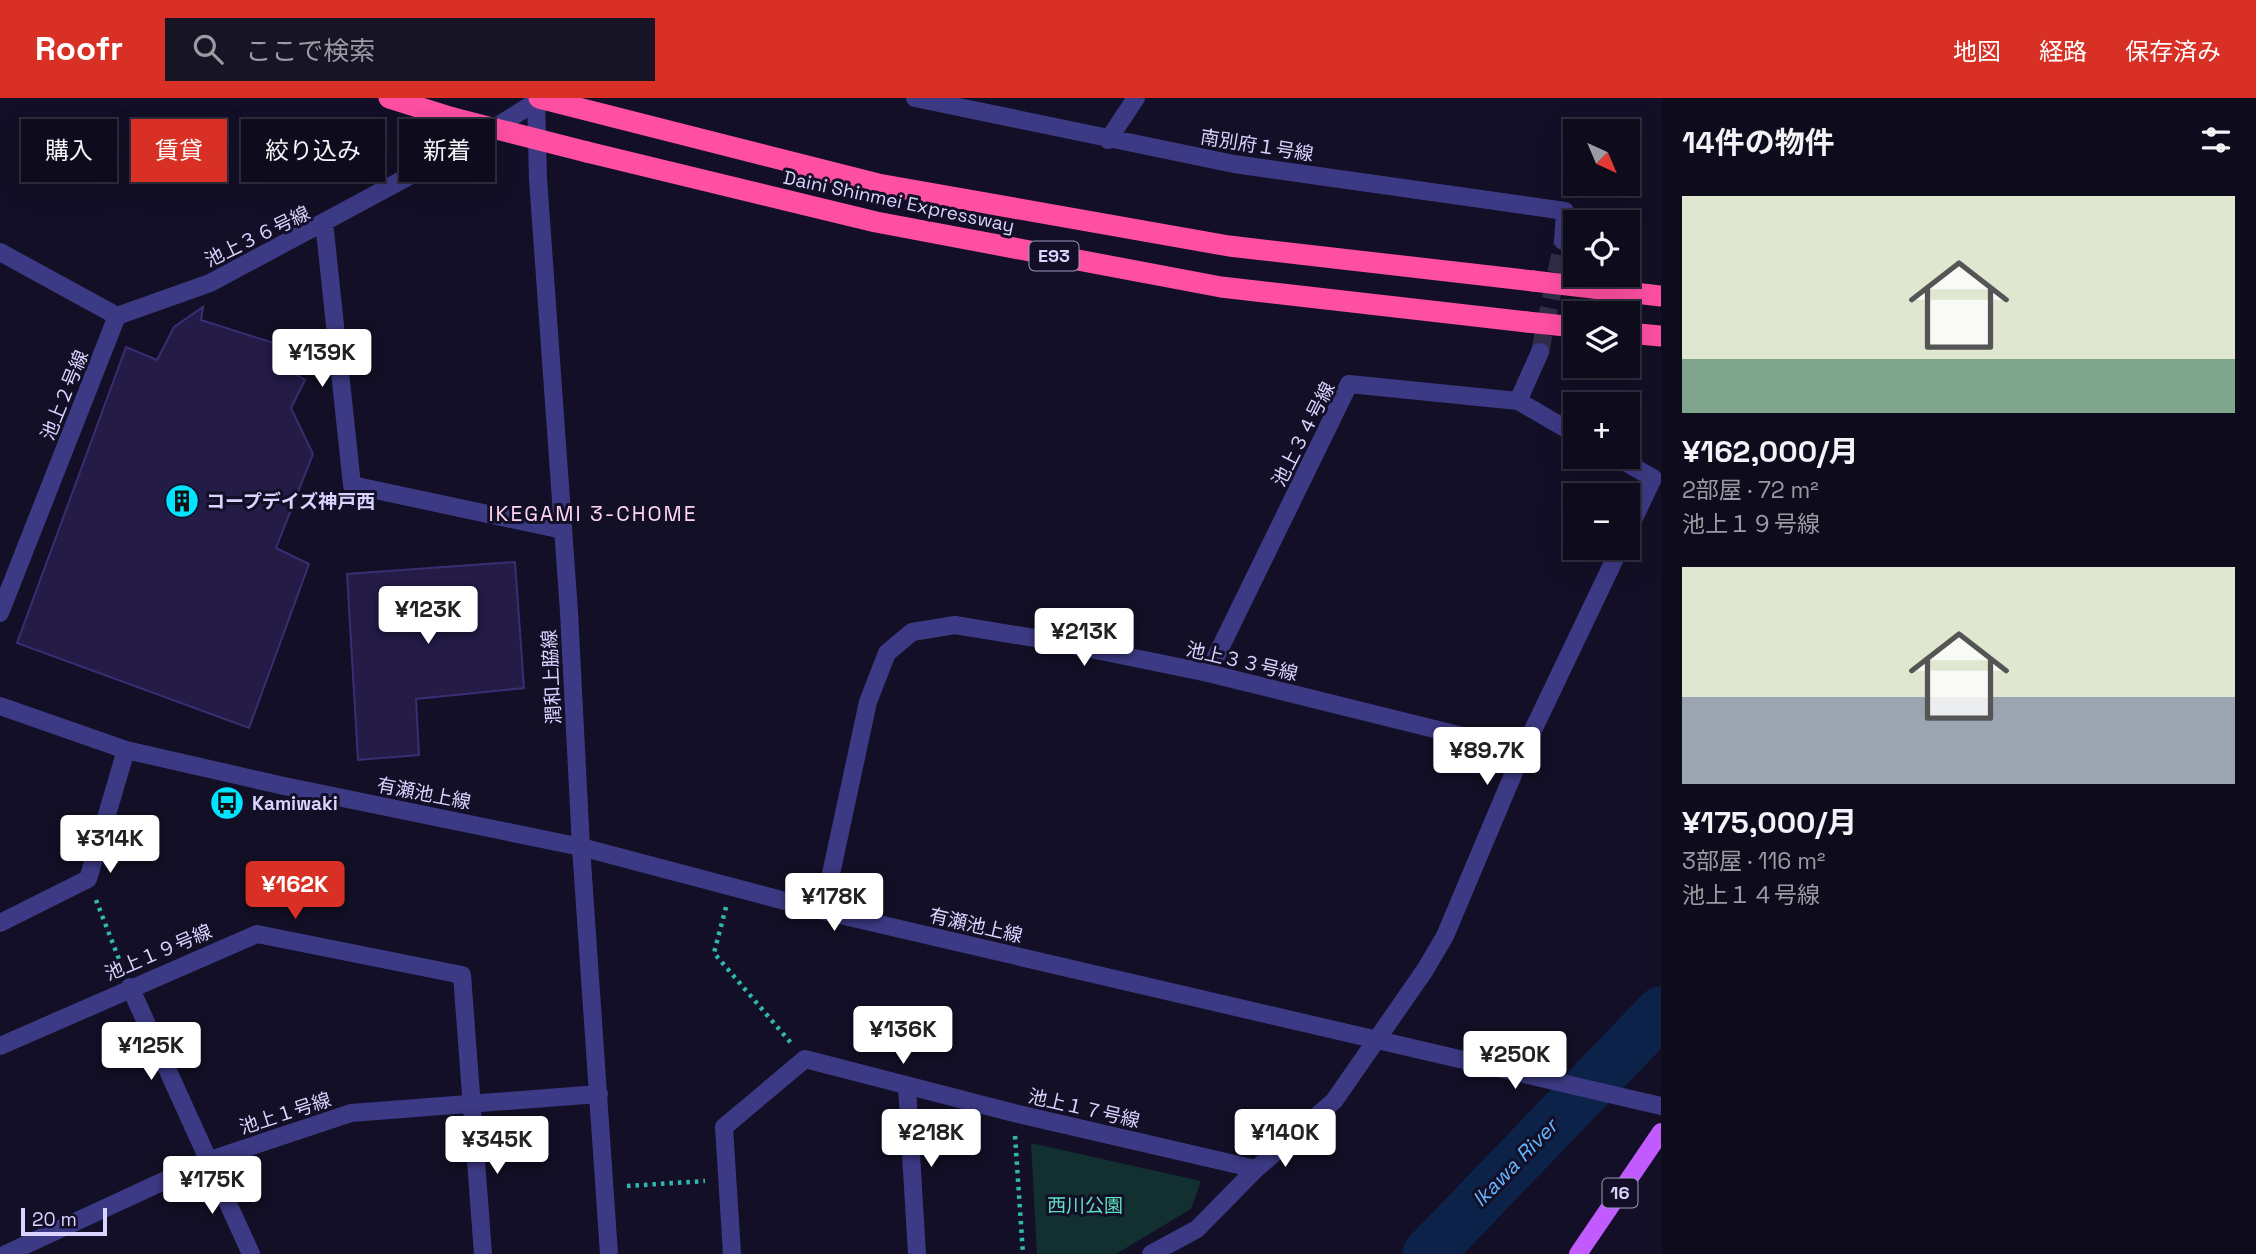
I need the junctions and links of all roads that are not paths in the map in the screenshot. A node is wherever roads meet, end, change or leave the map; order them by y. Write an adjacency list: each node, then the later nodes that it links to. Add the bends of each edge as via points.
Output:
1 (389, 98): 11 (highway, Daini Shinmei Expressway / E93, bridge, via 453,118 876,222 1222,287)
2 (915, 98): 5 (street, 南別府１号線)
3 (1136, 98): 5 (street)
4 (536, 100): 7 (street, via 467,145); 9 (highway, Daini Shinmei Expressway / E93, bridge, via 878,184 1202,241); 19 (street, 潤和上脇線)
5 (1108, 140): 6 (street, 南別府１号線, via 1234,164)
6 (1563, 211)
7 (324, 222): 10 (street, 池上３６号線, via 210,283); 19 (street, 池上３６号線, via 352,485)
8 (0, 252): 10 (street)
9 (1661, 296)
10 (117, 316): 21 (street, 池上２号線)
11 (1563, 326)
12 (1640, 334): 13 (highway)
13 (1661, 337)
14 (1540, 352): 15 (street)
15 (1518, 401): 16 (street, 池上３４号線); 22 (street, 池上３４号線, via 1349,384)
16 (1563, 427)
17 (1637, 469): 18 (street, via 1653,478)
18 (1640, 506)
19 (563, 530): 26 (street, 潤和上脇線)
20 (1614, 560): 25 (street)
21 (0, 614)
22 (1208, 673): 25 (street, 池上３３号線); 27 (street, 池上３３号線, via 955,625 912,632 887,653 868,702)
23 (0, 706): 24 (street, 有瀬池上線)
24 (127, 750): 26 (street, 有瀬池上線); 28 (street, via 88,879)
25 (1524, 751): 30 (street, via 1444,936)
26 (581, 846): 27 (street, 有瀬池上線); 33 (street, 潤和上脇線)
27 (823, 911): 30 (street, 有瀬池上線)
28 (0, 923)
29 (130, 987): 31 (street, 池上１９号線); 34 (street, 池上１９号線, via 257,933 462,975); 37 (street)
30 (1384, 1041): 35 (street, 有瀬池上線); 38 (street, via 1334,1101)
31 (0, 1046)
32 (908, 1087): 38 (street, 池上１７号線); 44 (street, 池上１７号線, via 805,1059 724,1127); 45 (street)
33 (599, 1094): 34 (street, 池上１号線); 43 (street, 潤和上脇線)
34 (471, 1102): 37 (street, 池上１号線, via 351,1113); 42 (street)
35 (1654, 1104)
36 (1661, 1132): 47 (main road, 16)
37 (207, 1161): 39 (street, 池上１号線); 41 (street)
38 (1256, 1169): 46 (street, via 1197,1229)
39 (30, 1249): 40 (street, 池上１号線)
40 (6, 1254)
41 (251, 1254)
42 (483, 1254)
43 (609, 1254)
44 (732, 1254)
45 (917, 1254)
46 (1151, 1254)
47 (1578, 1254)

